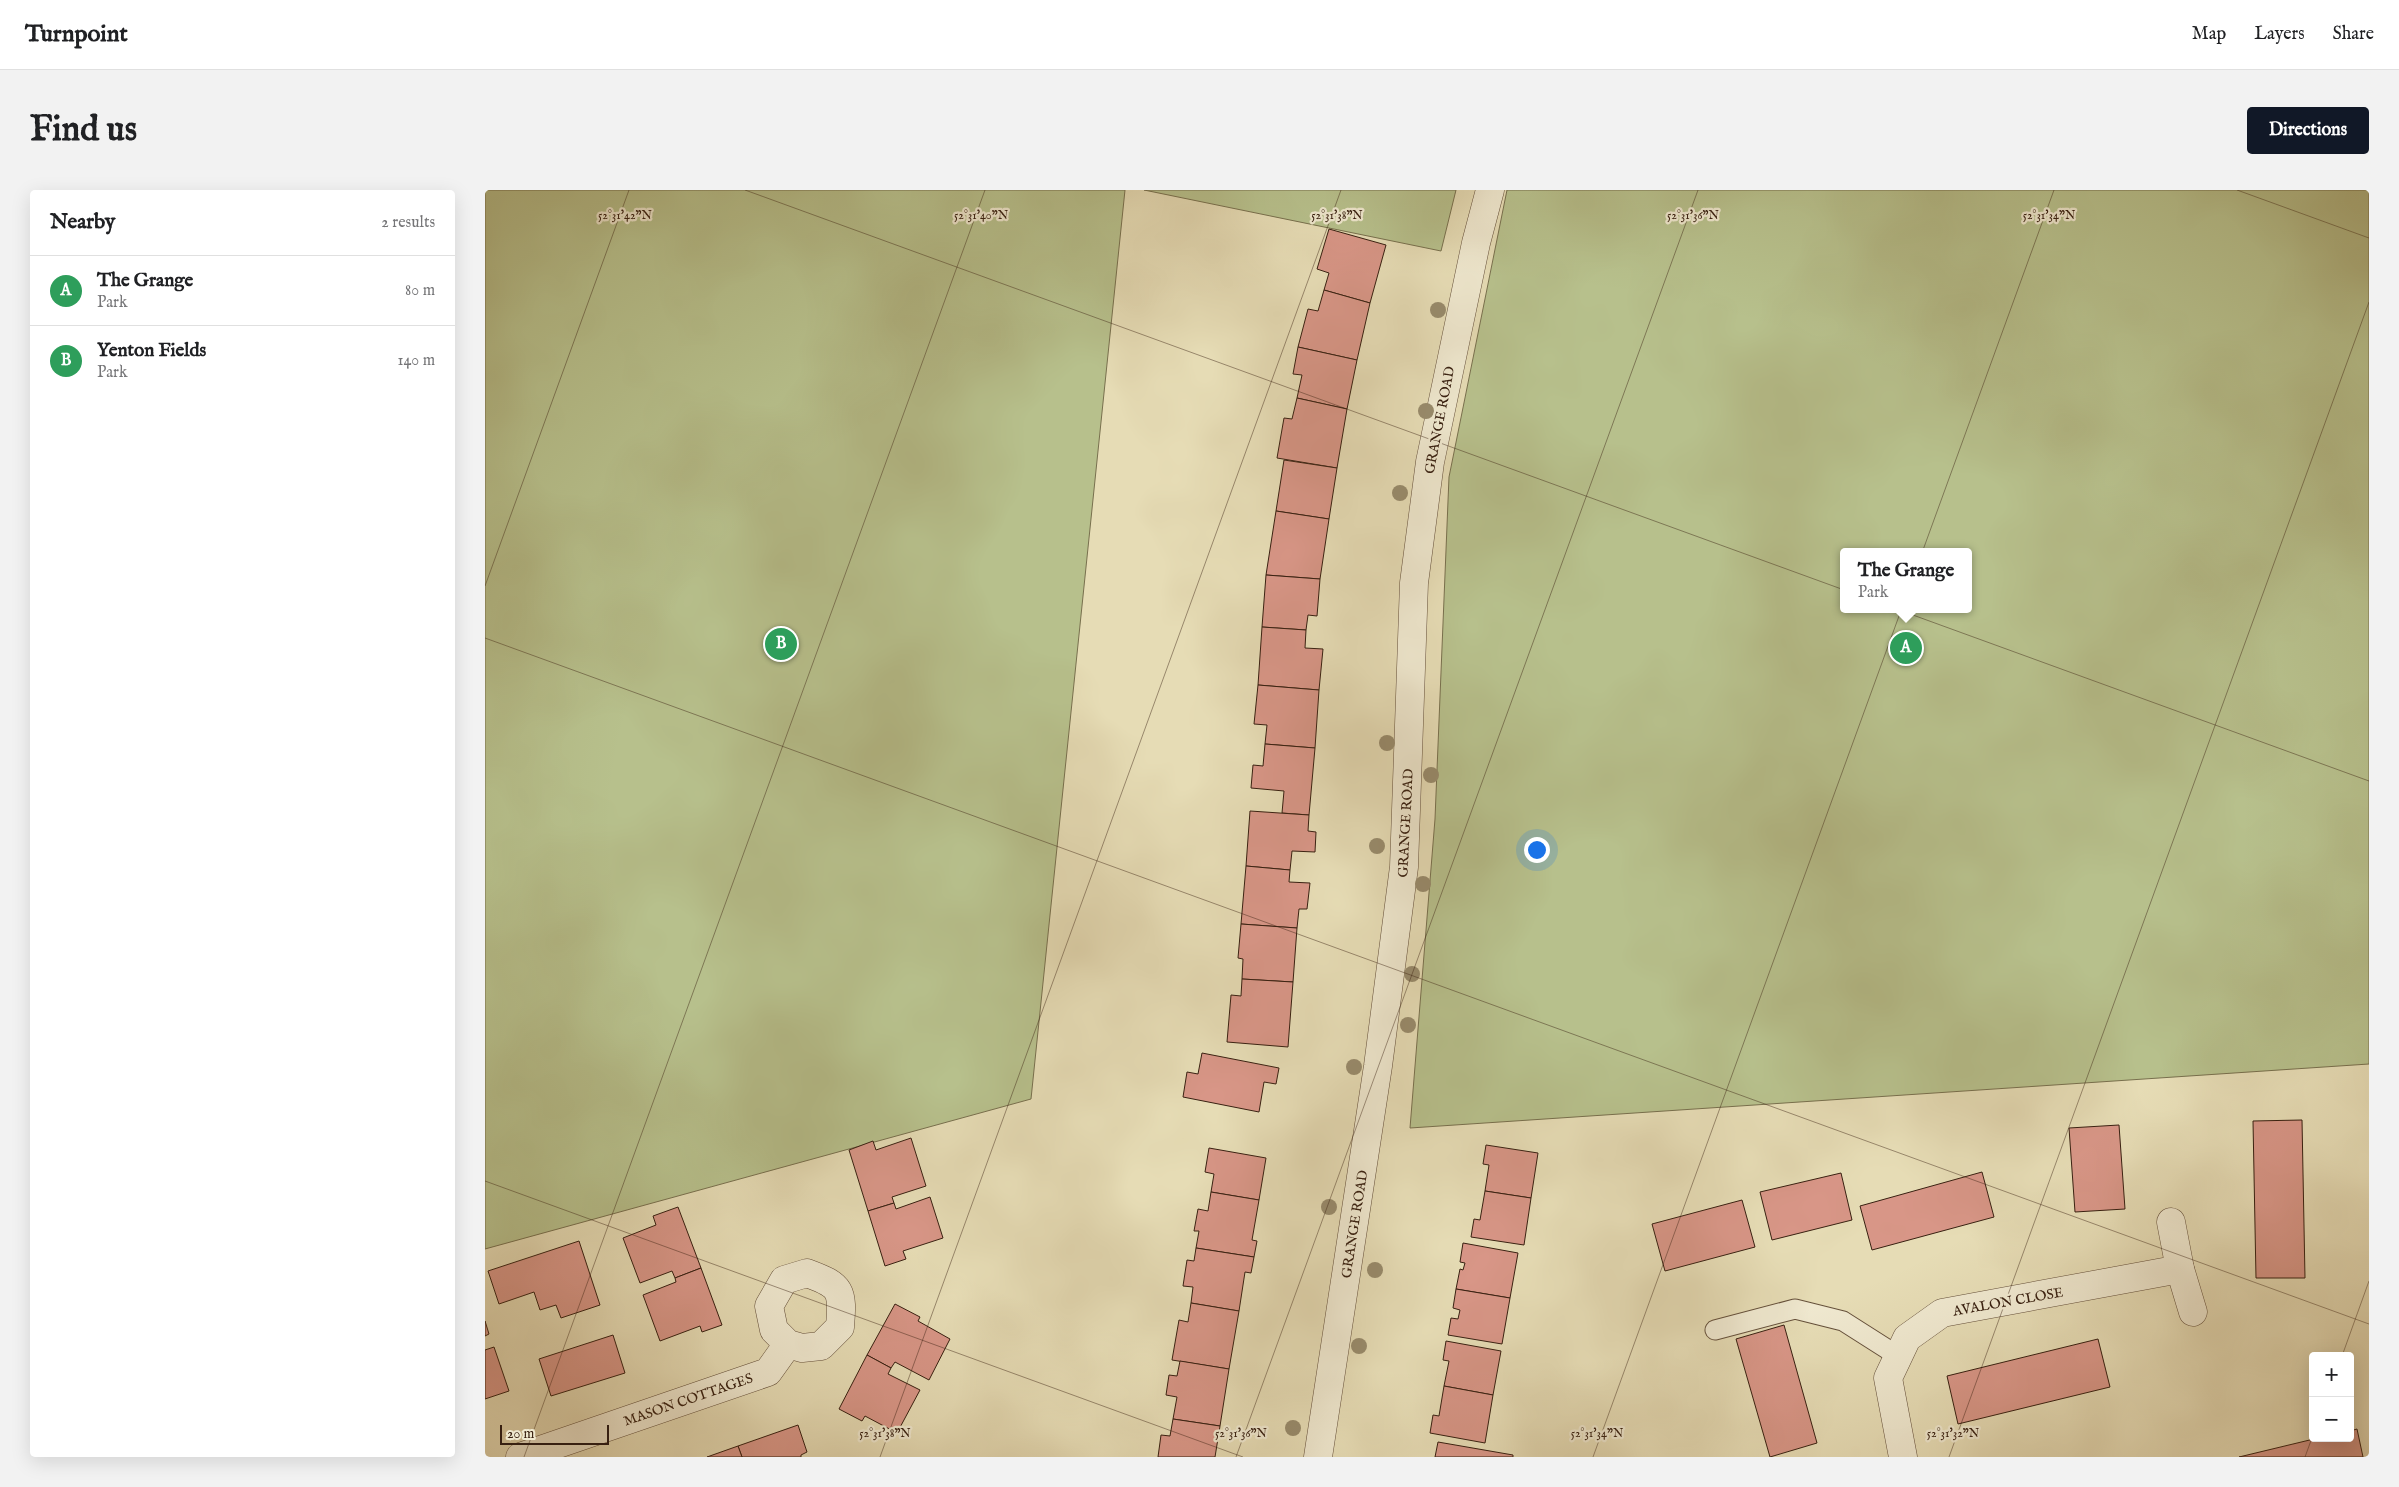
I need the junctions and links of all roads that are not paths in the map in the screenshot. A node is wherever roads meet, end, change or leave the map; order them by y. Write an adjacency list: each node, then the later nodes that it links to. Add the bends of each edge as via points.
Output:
1 (1489, 190): 9 (street, GRANGE ROAD, via 1430,462 1414,583 1404,867 1379,1066)
2 (2171, 1222): 3 (street)
3 (2180, 1269): 4 (street); 7 (street, AVALON CLOSE, via 1943,1313 1907,1338)
4 (2193, 1312)
5 (1715, 1330): 7 (lane, via 1795,1309 1843,1321)
6 (788, 1344): 8 (street, MASON COTTAGES, via 768,1372)
7 (1898, 1356): 10 (street, AVALON CLOSE, via 1888,1378)
8 (520, 1457)
9 (1318, 1457)
10 (1903, 1457)

